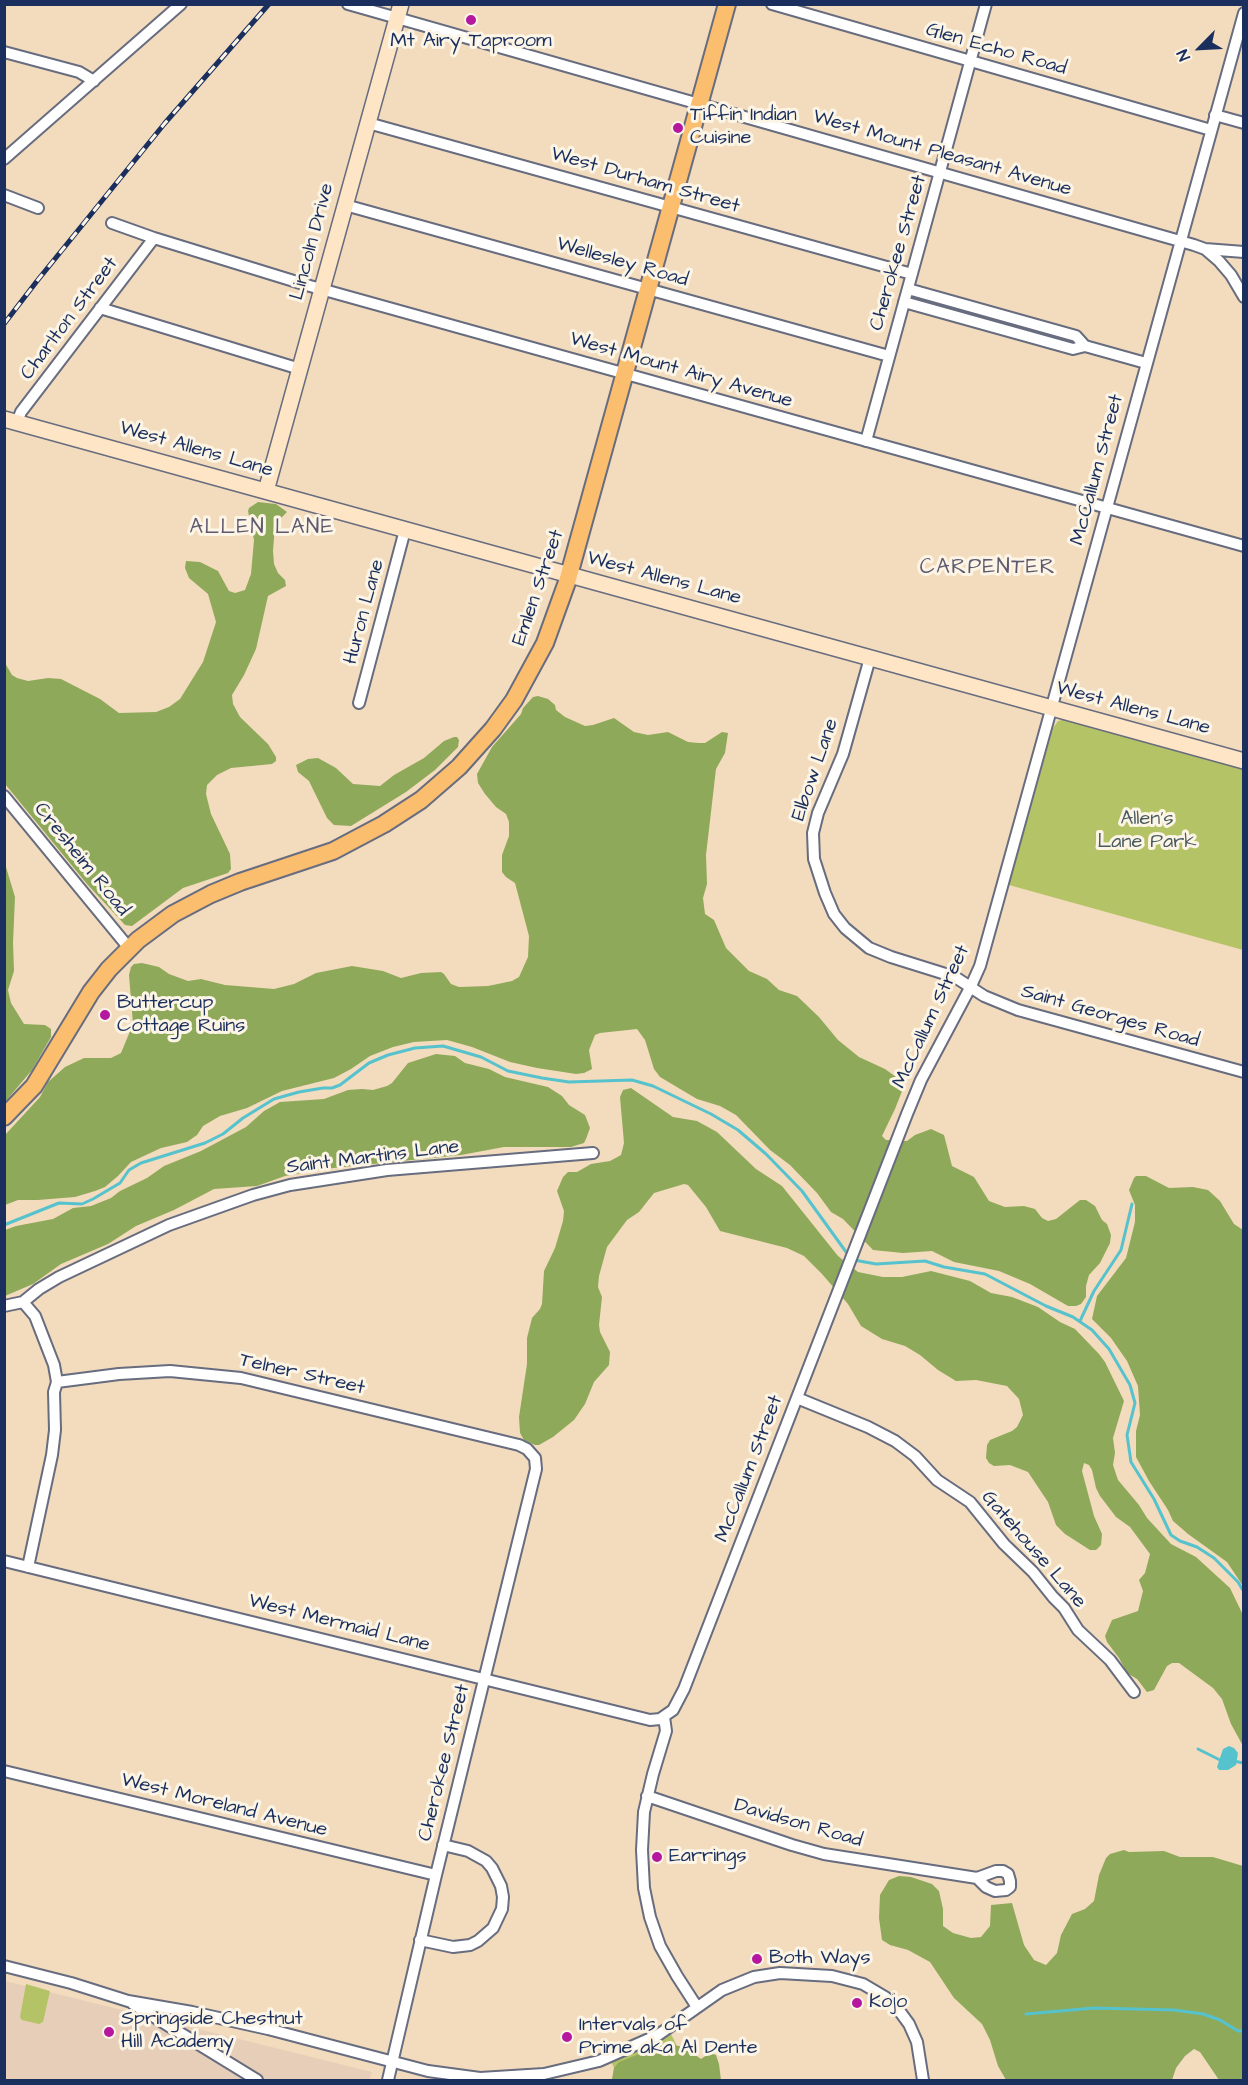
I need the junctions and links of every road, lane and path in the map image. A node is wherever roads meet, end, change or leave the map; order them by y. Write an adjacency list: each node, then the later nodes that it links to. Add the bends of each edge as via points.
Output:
1 (181, 4): 10 (street)
2 (348, 4): 6 (street, West Mount Pleasant Avenue)
3 (727, 4): 11 (main road, Emlen Street)
4 (772, 4): 9 (street, Glen Echo Road)
5 (986, 4): 9 (street, Cherokee Street)
6 (399, 12): 11 (street, West Mount Pleasant Avenue); 13 (street, Lincoln Drive)
7 (1244, 12): 12 (street, McCallum Street)
8 (4, 52): 10 (street, via 79,72)
9 (970, 61): 15 (street, Glen Echo Road); 17 (street, Cherokee Street)
10 (94, 81): 16 (street)
11 (699, 104): 17 (street, West Mount Pleasant Avenue); 21 (main road, Emlen Street)
12 (1215, 116): 14 (street); 15 (street, McCallum Street)
13 (368, 123): 19 (street, Lincoln Drive); 21 (street, West Durham Street)
14 (1244, 123)
15 (1211, 130): 24 (street, McCallum Street)
16 (4, 159)
17 (940, 173): 24 (street, West Mount Pleasant Avenue); 27 (street, Cherokee Street)
18 (4, 195): 20 (street)
19 (345, 205): 28 (street, Lincoln Drive); 29 (street, Wellesley Road)
20 (38, 207)
21 (671, 207): 27 (street, West Durham Street); 29 (main road, Emlen Street)
22 (112, 223): 23 (street, West Mount Airy Avenue)
23 (154, 238): 28 (street, West Mount Airy Avenue); 33 (street, Charlton Street)
24 (1180, 241): 25 (street, West Mount Pleasant Avenue); 36 (street, McCallum Street)
25 (1205, 249): 26 (street); 31 (street, via 1231,275)
26 (1244, 252)
27 (912, 274): 30 (street, Cherokee Street)
28 (322, 289): 37 (street, Lincoln Drive); 38 (street, West Mount Airy Avenue)
29 (648, 289): 35 (street, Wellesley Road); 38 (main road, Emlen Street)
30 (908, 289): 32 (street, Cherokee Street); 34 (street, via 1076,336)
31 (1244, 297)
32 (904, 302): 34 (street, via 1073,350); 35 (street, Cherokee Street)
33 (100, 308): 37 (street); 39 (street, Charlton Street)
34 (1085, 346): 36 (street)
35 (889, 356): 40 (street, Cherokee Street)
36 (1146, 363): 42 (street, McCallum Street)
37 (300, 369): 41 (street, Lincoln Drive)
38 (624, 374): 40 (street, West Mount Airy Avenue); 45 (main road, Emlen Street)
39 (11, 420): 41 (street, West Allens Lane)
40 (866, 441): 42 (street, West Mount Airy Avenue)
41 (266, 492): 43 (street, West Allens Lane)
42 (1106, 507): 44 (street, West Mount Airy Avenue); 48 (street, McCallum Street)
43 (405, 530): 45 (street, West Allens Lane); 47 (street, Huron Lane)
44 (1244, 546)
45 (569, 575): 46 (street, West Allens Lane); 51 (main road, Emlen Street, via 545,643 514,700 482,742 433,790 346,845 196,901)
46 (870, 658): 48 (street, West Allens Lane); 52 (street, Elbow Lane, via 843,754 815,823 813,851 821,882 834,914 861,942)
47 (359, 703)
48 (1052, 708): 49 (street, West Allens Lane); 52 (street, McCallum Street, via 986,946)
49 (1244, 760)
50 (4, 796): 51 (street, Cresheim Road)
51 (129, 948): 54 (main road, Emlen Street, via 83,1002 34,1086)
52 (971, 986): 53 (street, Saint Georges Road, via 1018,1010); 59 (street, McCallum Street, via 921,1080)
53 (1244, 1072)
54 (4, 1117)
55 (593, 1153): 56 (street, Saint Martins Lane, via 387,1170 279,1187 169,1225 59,1277)
56 (23, 1302): 57 (street, Saint Martins Lane); 58 (street, via 35,1316)
57 (4, 1306)
58 (57, 1382): 60 (street, Telner Street, via 159,1372 234,1377 519,1445); 62 (street, via 52,1455)
59 (797, 1398): 64 (street, Gatehouse Lane, via 882,1433 915,1456 937,1480 970,1502); 65 (street, McCallum Street, via 684,1689 676,1706)
60 (532, 1455): 63 (street, Cherokee Street, via 536,1469)
61 (4, 1561): 62 (street, West Mermaid Lane)
62 (28, 1567): 63 (street, West Mermaid Lane)
63 (485, 1678): 65 (street, West Mermaid Lane, via 650,1720); 68 (street, Cherokee Street)
64 (1134, 1692)
65 (664, 1717): 67 (street, via 666,1731)
66 (4, 1771): 69 (street, West Moreland Avenue)
67 (647, 1796): 70 (street, Davidson Road, via 824,1854); 74 (street, via 642,1850 650,1917 668,1962)
68 (443, 1845): 69 (street, Cherokee Street); 71 (street, via 468,1851 486,1861 501,1886 502,1909 493,1928 470,1945 453,1947)
69 (435, 1875): 71 (street, Cherokee Street)
70 (978, 1878)
71 (420, 1940): 75 (street, Cherokee Street)
72 (4, 1966): 73 (street)
73 (128, 2001): 75 (street, via 212,2016); 76 (street)
74 (697, 2007): 75 (street, via 658,2035 613,2056 544,2074 462,2076); 78 (street, via 732,1985 766,1974 817,1974 857,1981 885,1997 909,2024 920,2052)
75 (392, 2062): 77 (street, Cherokee Street)
76 (257, 2080)
77 (388, 2080)
78 (923, 2080)

